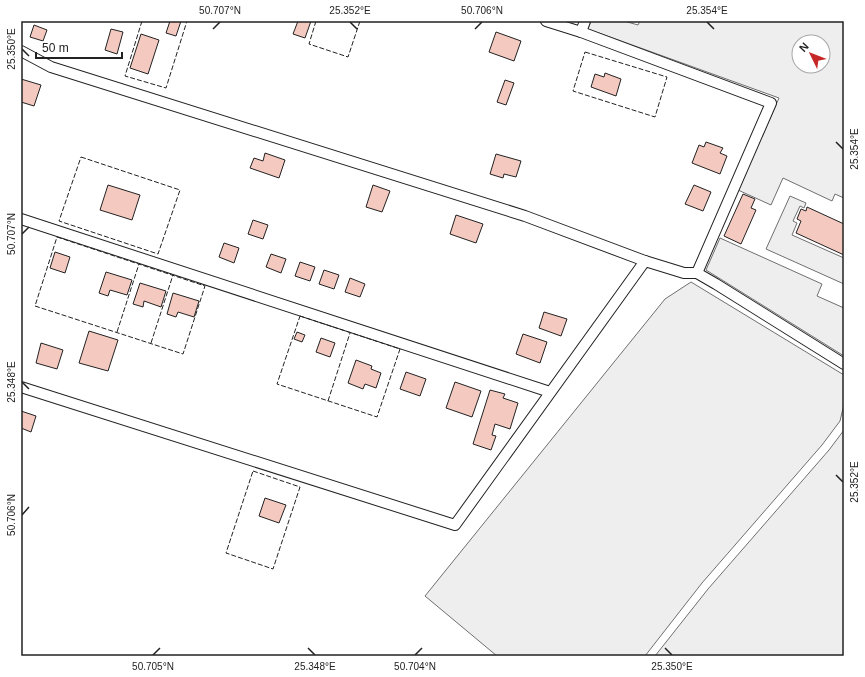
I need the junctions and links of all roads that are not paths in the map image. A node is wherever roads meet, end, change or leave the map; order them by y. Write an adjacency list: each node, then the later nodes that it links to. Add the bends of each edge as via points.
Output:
1 (546, 21): 3 (street)
2 (585, 21): 3 (street)
3 (581, 32): 7 (street, via 771,103)
4 (21, 51): 6 (street, via 51,67 525,216)
5 (21, 219): 10 (street)
6 (645, 261): 7 (street, via 684,273); 10 (street)
7 (697, 273): 8 (street)
8 (844, 364)
9 (21, 387): 10 (street, via 455,525)
10 (550, 392)

